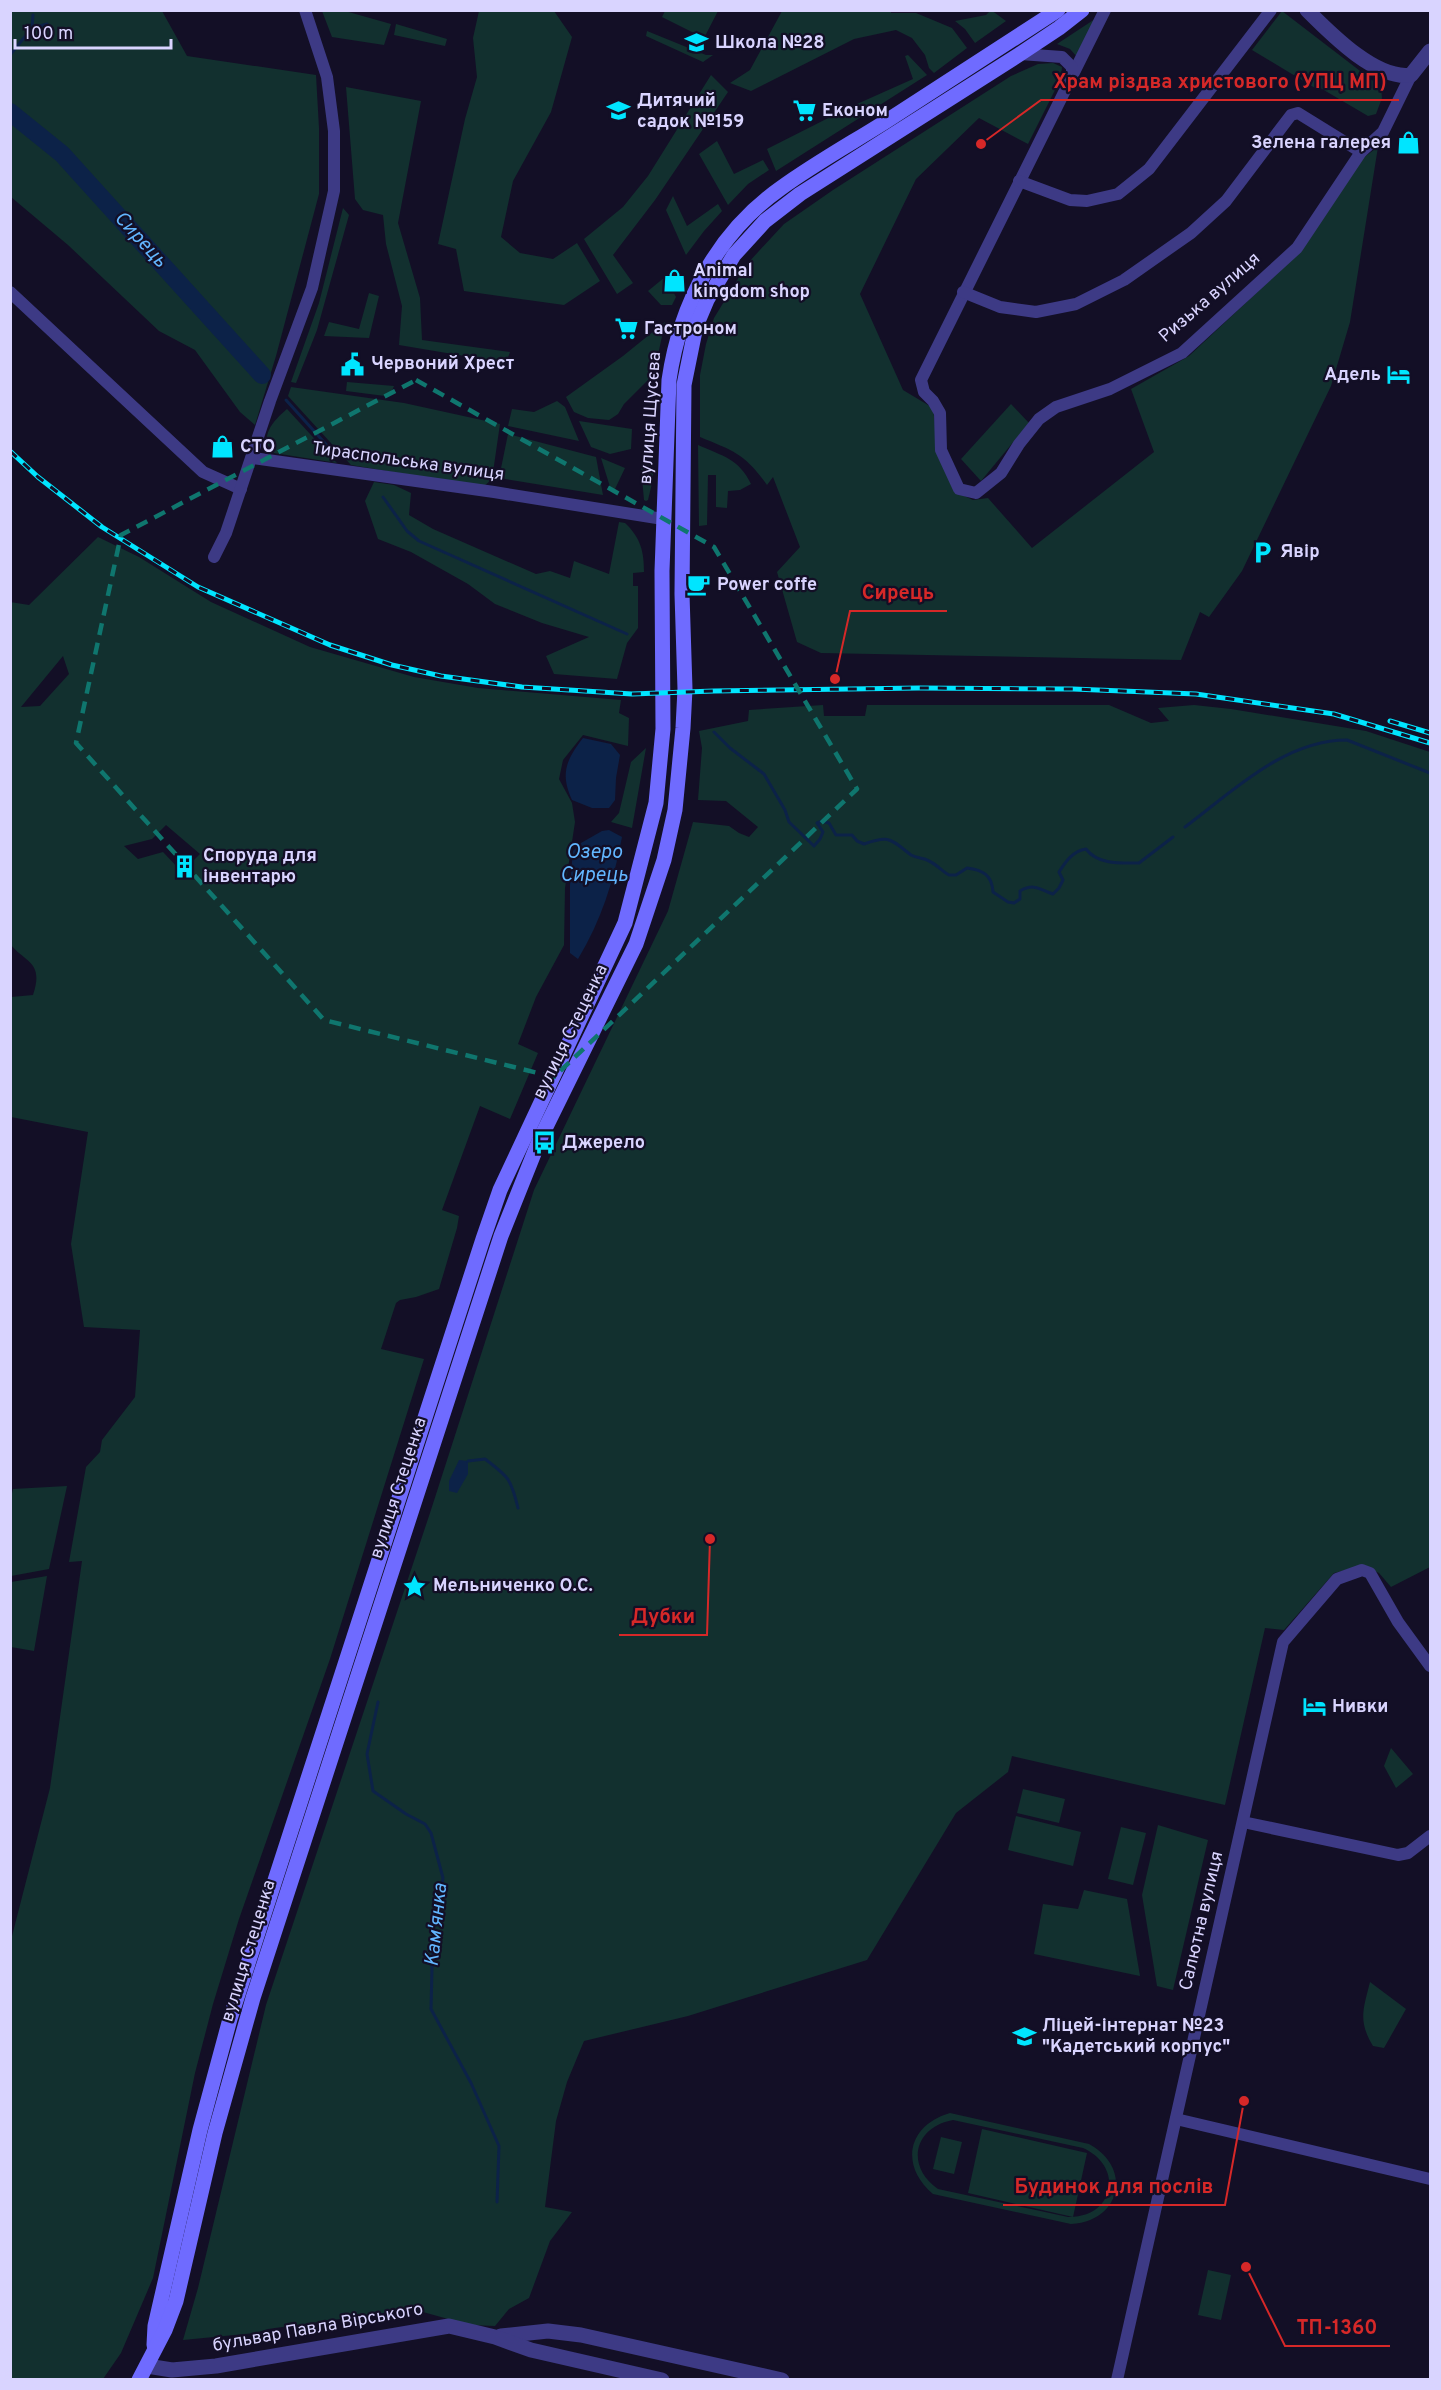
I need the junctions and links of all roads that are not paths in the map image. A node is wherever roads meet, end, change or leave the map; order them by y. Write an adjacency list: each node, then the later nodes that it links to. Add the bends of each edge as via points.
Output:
1 (305, 10): 15 (street, via 327,77 334,132 334,191 312,288)
2 (1058, 10): 17 (main road, вулиця Щусєва, via 780,189 718,251 698,284 673,354)
3 (1082, 10): 8 (main road, вулиця Щусєва)
4 (1105, 10): 10 (street)
5 (1271, 10): 12 (street, via 1149,169 1118,194 1088,201 1070,200)
6 (1307, 10): 9 (street, via 1345,46 1373,64 1399,77)
7 (1431, 51): 9 (street, Ризька вулиця)
8 (1020, 54): 10 (street, via 1062,57 1072,67); 19 (main road, вулиця Щусєва, via 800,194 747,238 720,276 696,326 684,385)
9 (1411, 75): 11 (street, Ризька вулиця, via 1383,132)
10 (1072, 78): 12 (street)
11 (1361, 152): 13 (street, via 1298,113 1291,115 1226,201 1191,233 1124,280 1076,304 1036,312 1000,307); 13 (street, Ризька вулиця, via 1297,248 1182,353 1110,389 1056,407 1039,419 1000,473 976,493 959,489 941,450 940,413 924,392 921,380)
12 (1019, 182): 13 (street)
13 (963, 291)
14 (10, 292): 16 (street, via 203,472)
15 (252, 458): 16 (street); 17 (street, Тираспольська вулиця)
16 (241, 489): 18 (street)
17 (663, 519): 20 (main road, вулиця Щусєва)
18 (214, 557)
19 (683, 647): 27 (main road, вулиця Стеценка, via 685,689 679,781 657,884 636,944 539,1141 501,1236 253,1998 215,2133 176,2301)
20 (662, 656): 27 (main road, вулиця Стеценка, via 663,729 656,803 625,923 500,1190 483,1239 230,2019 200,2130 155,2326)
21 (1431, 1666): 22 (street, Салютна вулиця, via 1398,1622 1370,1573 1355,1571 1337,1579 1283,1642)
22 (1243, 1822): 23 (street, via 1398,1855 1408,1853); 24 (street, Салютна вулиця)
23 (1431, 1836)
24 (1176, 2119): 25 (street); 31 (street, Салютна вулиця)
25 (1431, 2179)
26 (495, 2337): 28 (street, бульвар Павла Вірського, via 448,2326 216,2366); 29 (street, бульвар Павла Вірського, via 531,2350); 30 (street, бульвар Павла Вірського, via 548,2331 581,2335)
27 (153, 2350): 28 (main road, вулиця Стеценка)
28 (143, 2373)
29 (663, 2379)
30 (782, 2379)
31 (1117, 2379)

